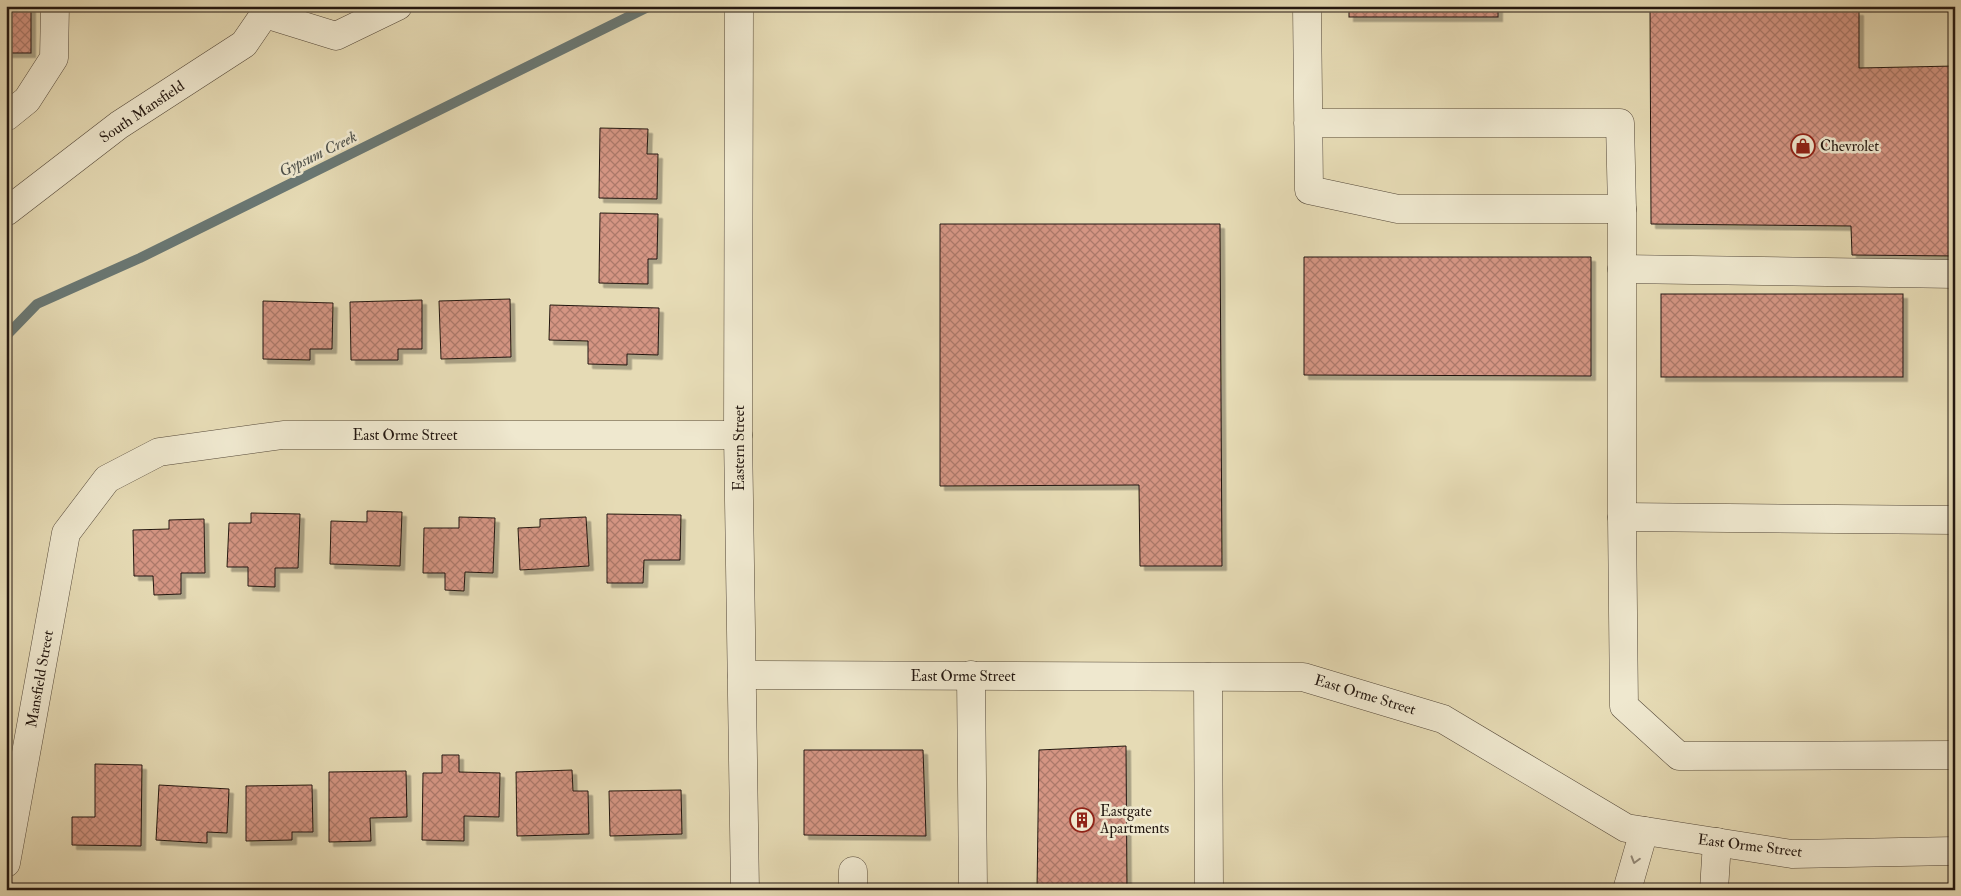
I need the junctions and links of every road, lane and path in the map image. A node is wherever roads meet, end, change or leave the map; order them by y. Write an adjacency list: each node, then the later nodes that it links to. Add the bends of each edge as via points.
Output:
1 (55, 6): 6 (street, via 54,58 26,100)
2 (398, 6): 5 (street, via 336,36)
3 (739, 6): 12 (street, Eastern Street)
4 (1307, 6): 7 (street)
5 (268, 10): 9 (street, South Mansfield, via 244,44 119,125)
6 (6, 117)
7 (1308, 123): 8 (street, via 1309,190 1398,209); 8 (street, via 1620,123)
8 (1622, 209): 10 (street)
9 (6, 212)
10 (1622, 269): 11 (street); 14 (street)
11 (1955, 274)
12 (738, 435): 13 (street, East Orme Street, via 283,435 158,452 107,479); 16 (street, Eastern Street)
13 (90, 502): 23 (street, Mansfield Street, via 66,534)
14 (1622, 517): 15 (street); 19 (street, via 1624,706 1679,756)
15 (1955, 520)
16 (742, 675): 17 (street, East Orme Street); 24 (street, Eastern Street)
17 (970, 676): 18 (street, East Orme Street); 25 (street)
18 (1208, 676): 20 (street, East Orme Street, via 1302,676 1443,719 1626,828); 26 (street)
19 (1955, 755)
20 (1644, 831): 21 (street, East Orme Street); 27 (street, one-way to 27)
21 (1717, 842): 22 (street, East Orme Street, via 1792,854); 28 (street)
22 (1955, 851)
23 (6, 863)
24 (744, 890)
25 (974, 890)
26 (1210, 890)
27 (1627, 890)
28 (1714, 890)

